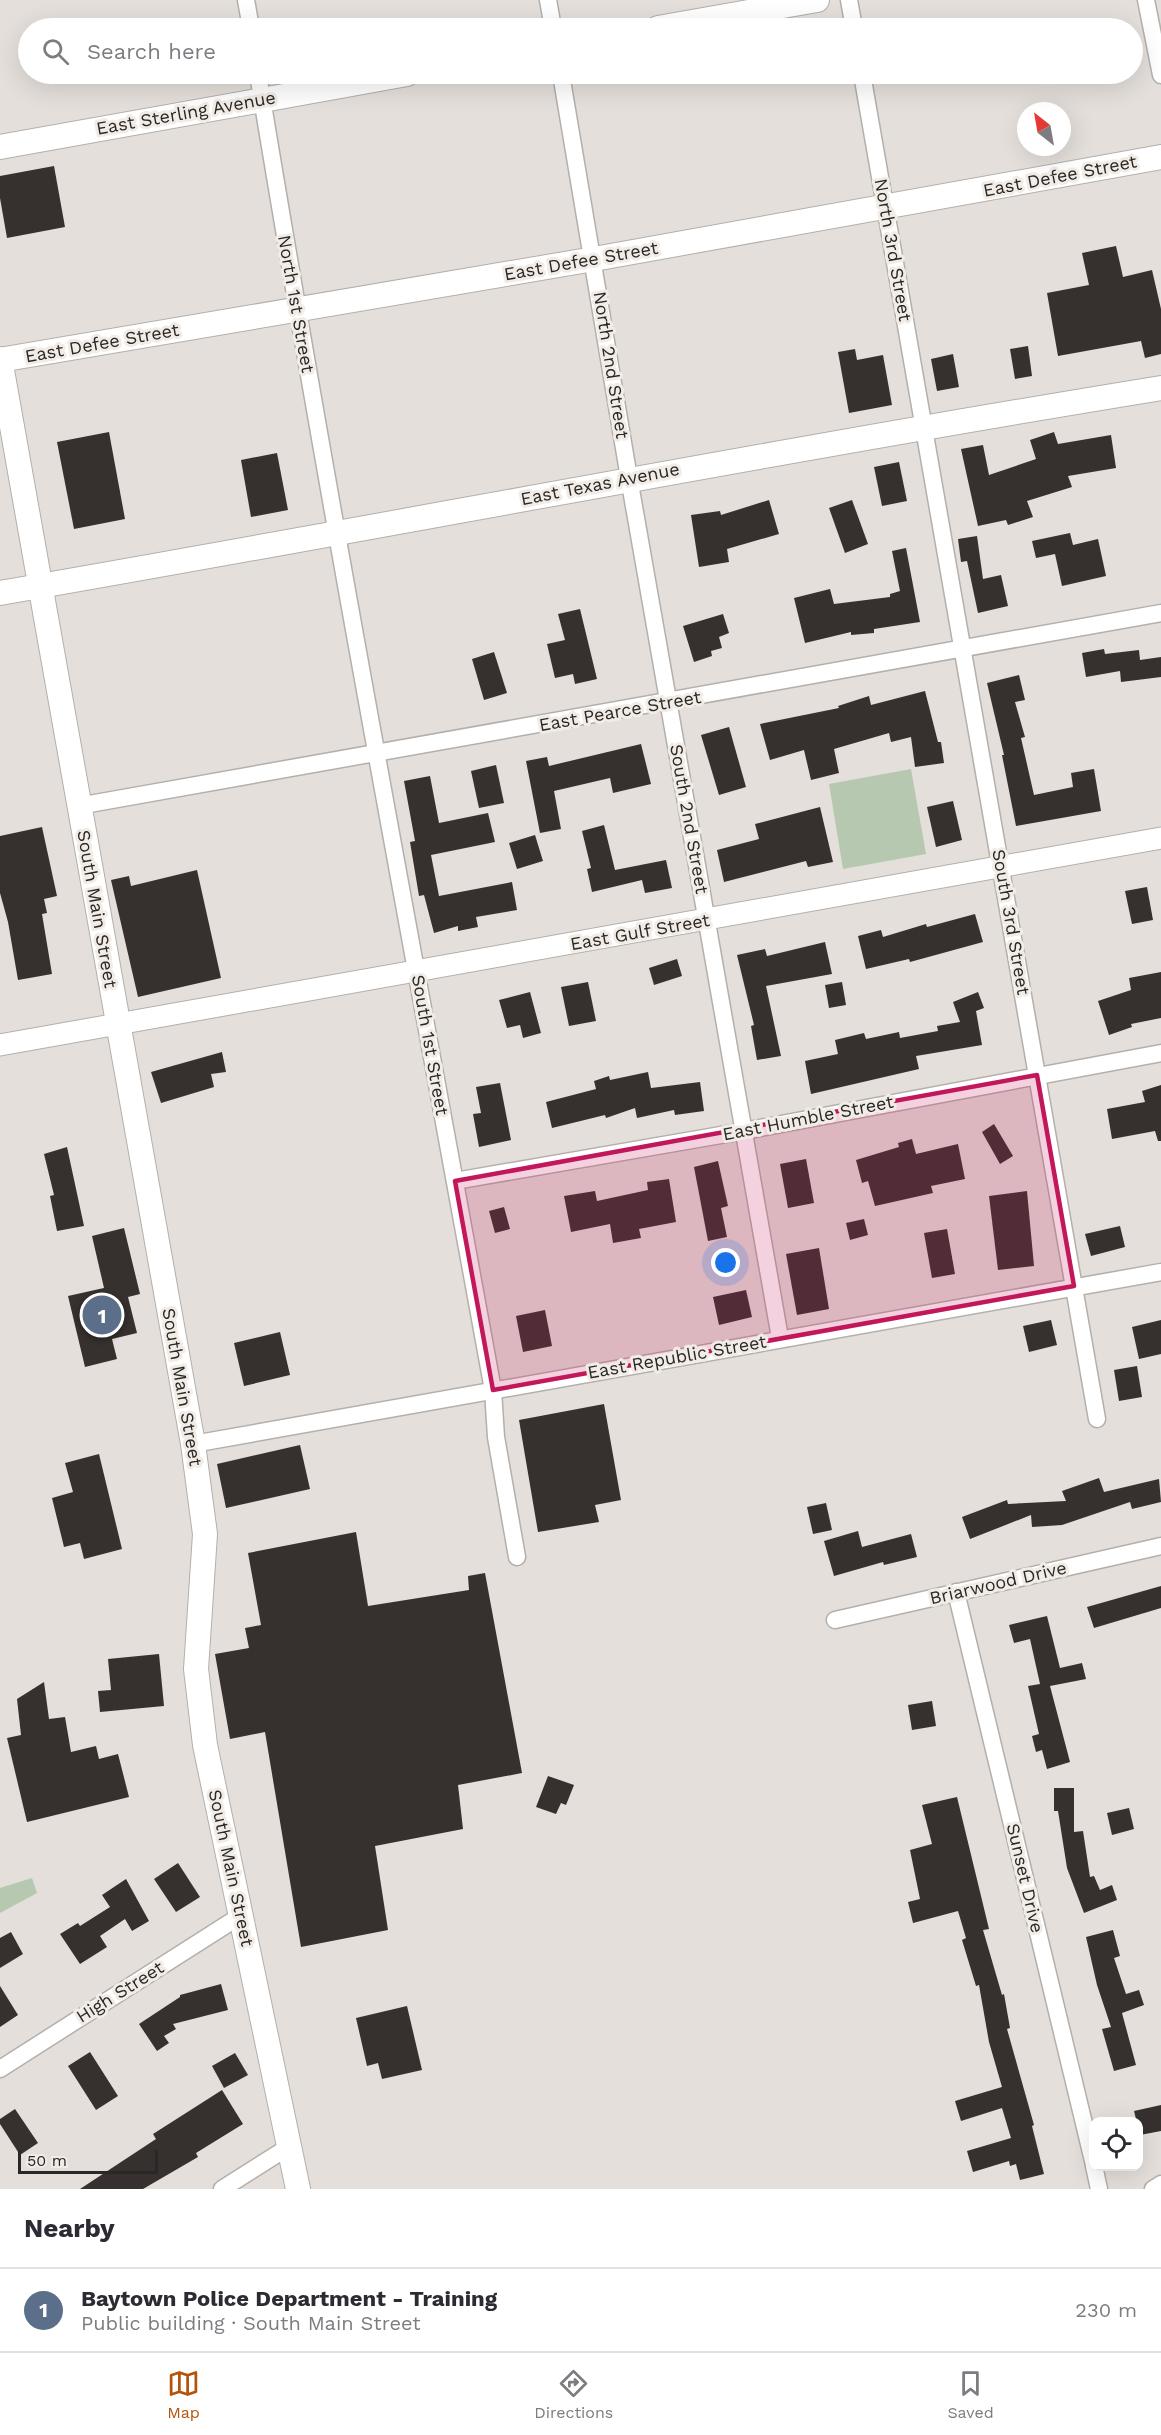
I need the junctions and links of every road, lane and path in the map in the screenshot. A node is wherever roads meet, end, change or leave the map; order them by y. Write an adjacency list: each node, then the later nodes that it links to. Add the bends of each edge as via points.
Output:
1 (246, 0): 6 (street)
2 (548, 0): 7 (street)
3 (817, 0): 8 (main road)
4 (849, 0): 9 (street)
5 (1146, 0): 10 (street)
6 (249, 18)
7 (551, 18)
8 (715, 18)
9 (852, 18)
10 (1161, 75)
11 (260, 84): 15 (street, North 1st Street)
12 (350, 84): 15 (main road, East Sterling Avenue)
13 (563, 84): 19 (street, North 2nd Street)
14 (864, 84): 18 (street, North 3rd Street)
15 (262, 99): 16 (main road, East Sterling Avenue); 20 (street, North 1st Street)
16 (0, 147)
17 (1161, 157): 18 (main road, East Defee Street)
18 (886, 208): 19 (main road, East Defee Street); 23 (street, North 3rd Street)
19 (594, 259): 20 (main road, East Defee Street); 24 (street, North 2nd Street)
20 (296, 310): 21 (main road, East Defee Street); 25 (street, North 1st Street)
21 (0, 360): 26 (main road, South Main Street)
22 (1161, 388): 23 (main road, East Texas Avenue)
23 (924, 426): 24 (main road, East Texas Avenue); 29 (street, South 3rd Street)
24 (629, 478): 25 (main road, East Texas Avenue); 30 (street, South 2nd Street)
25 (337, 534): 26 (main road, East Texas Avenue); 31 (street, South 1st Street)
26 (40, 586): 27 (main road, East Texas Avenue); 32 (main road, South Main Street)
27 (0, 593)
28 (1161, 613): 29 (street, East Pearce Street)
29 (963, 647): 30 (street, East Pearce Street); 34 (street, South 3rd Street)
30 (669, 702): 31 (street, East Pearce Street); 35 (street, South 2nd Street)
31 (375, 754): 32 (street, East Pearce Street); 36 (street, South 1st Street)
32 (78, 806): 37 (main road, South Main Street)
33 (1161, 838): 34 (street, East Gulf Street)
34 (1001, 867): 35 (street, East Gulf Street); 40 (street, South 3rd Street)
35 (707, 920): 36 (street, East Gulf Street); 41 (street, South 2nd Street)
36 (417, 970): 37 (street, East Gulf Street); 42 (street, South 1st Street)
37 (118, 1023): 38 (street, East Gulf Street); 48 (main road, South Main Street)
38 (0, 1045)
39 (1161, 1053): 40 (street, East Humble Street)
40 (1037, 1075): 41 (street, East Humble Street); 44 (street, South 3rd Street)
41 (744, 1131): 42 (street, East Humble Street); 45 (street, South 2nd Street)
42 (455, 1181): 46 (street, South 1st Street)
43 (1161, 1272): 44 (street, East Republic Street)
44 (1074, 1286): 45 (street, East Republic Street); 47 (street, South 3rd Street)
45 (780, 1338): 46 (street, East Republic Street)
46 (493, 1390): 48 (street, East Republic Street); 50 (street, South 1st Street, via 496,1437)
47 (1097, 1419)
48 (193, 1444): 53 (main road, South Main Street, via 205,1534 196,1669 205,1745)
49 (1161, 1546): 51 (street, Briarwood Drive)
50 (517, 1557)
51 (956, 1592): 52 (street, Briarwood Drive); 55 (street, Sunset Drive)
52 (835, 1620)
53 (240, 1916): 54 (street, High Street); 56 (main road, South Main Street)
54 (0, 2069)
55 (1089, 2145)
56 (290, 2146): 59 (street); 60 (main road, South Main Street)
57 (1095, 2171): 61 (street, Sunset Drive)
58 (1161, 2184): 62 (street)
59 (222, 2189)
60 (298, 2189)
61 (1099, 2189)
62 (1153, 2189)

